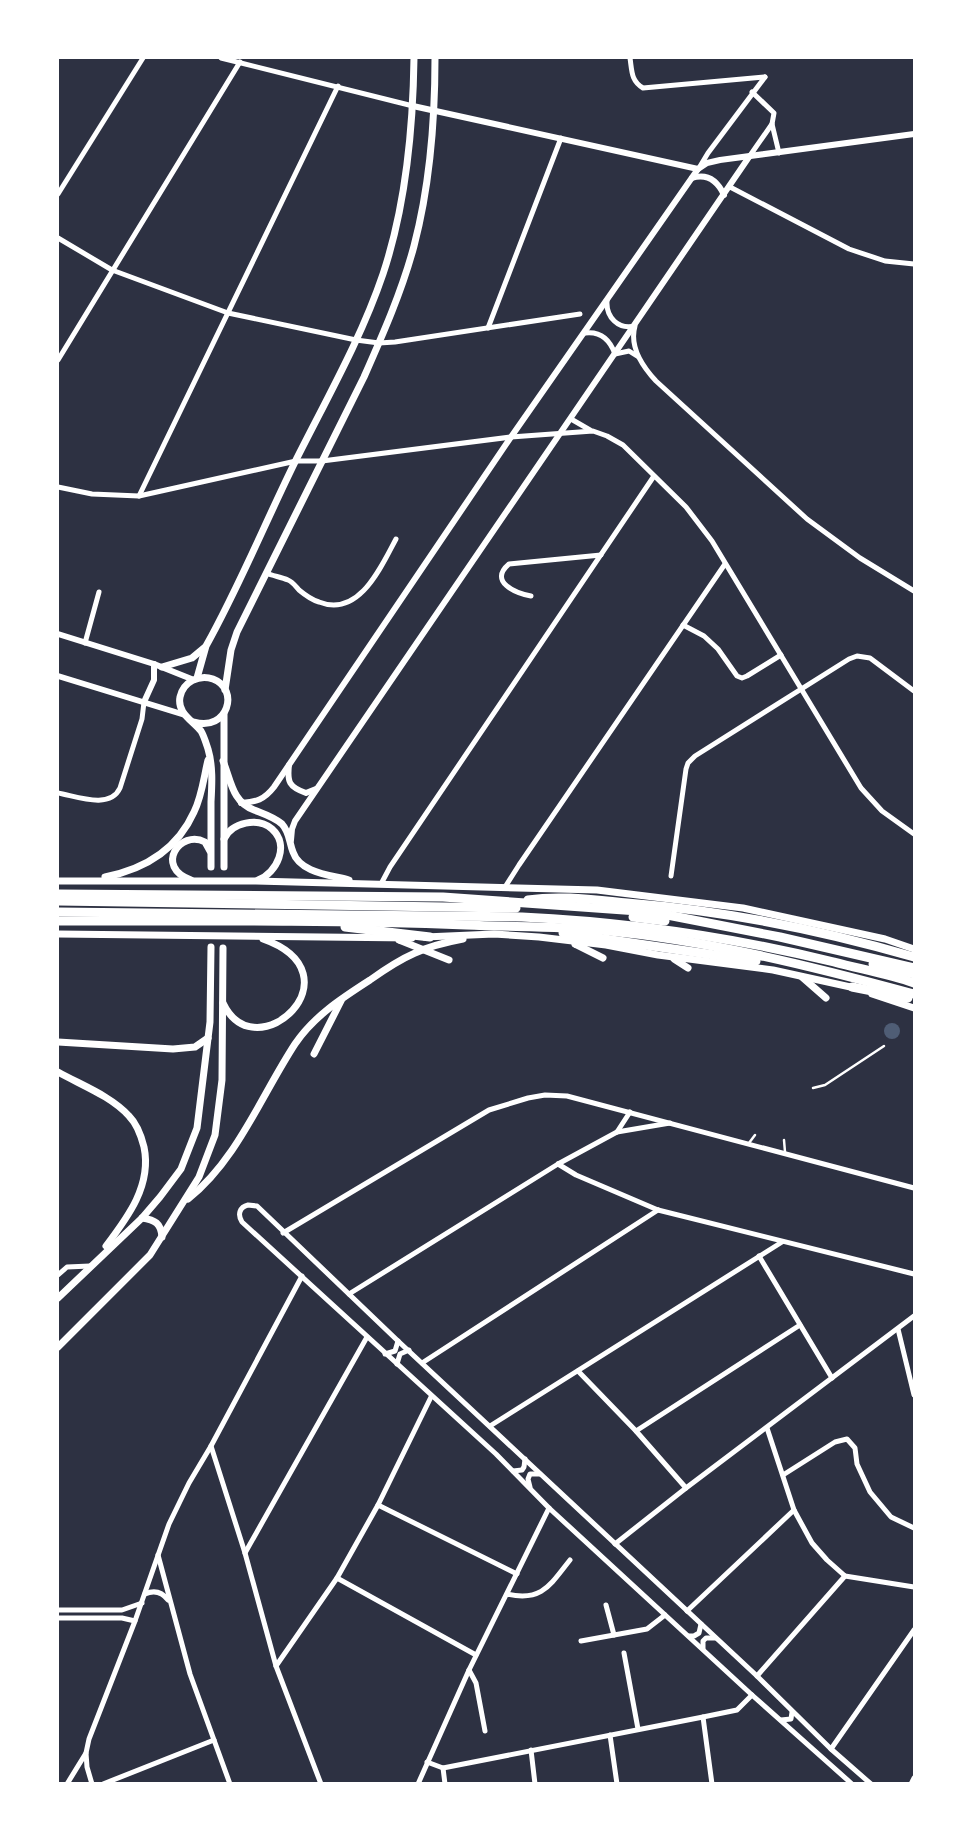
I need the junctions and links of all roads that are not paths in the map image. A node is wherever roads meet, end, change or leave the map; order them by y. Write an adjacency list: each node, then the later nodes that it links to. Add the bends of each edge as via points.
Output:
1 (143, 58): 19 (street)
2 (221, 58): 6 (street)
3 (414, 58): 9 (main road)
4 (435, 58): 10 (main road)
5 (630, 58): 8 (street, via 632,77 643,88 765,77)
6 (240, 62): 7 (street); 23 (street)
7 (338, 86): 9 (street); 25 (street)
8 (752, 92): 11 (street, via 774,113); 16 (street)
9 (413, 106): 10 (street); 30 (main road, via 396,226 383,274)
10 (435, 110): 13 (street); 31 (main road, via 418,230)
11 (772, 124): 14 (street); 15 (street)
12 (914, 134): 14 (street)
13 (561, 138): 16 (street); 28 (street)
14 (779, 153): 15 (street)
15 (749, 157): 16 (street, via 707,163); 18 (street)
16 (698, 169): 17 (street)
17 (692, 178): 20 (street, via 706,176 714,180); 24 (street)
18 (730, 187): 20 (street); 22 (street, via 849,249 885,262)
19 (58, 194)
20 (724, 195): 27 (street)
21 (58, 238): 23 (street)
22 (914, 264)
23 (112, 270): 25 (street); 34 (street)
24 (607, 301): 27 (street, via 607,311 616,323 625,327); 29 (street)
25 (228, 313): 30 (street); 43 (street)
26 (580, 314): 28 (street)
27 (635, 326): 32 (street); 33 (street, via 634,342)
28 (488, 328): 31 (street)
29 (585, 333): 32 (street, via 604,337); 38 (street)
30 (356, 340): 31 (street); 39 (main road)
31 (379, 343): 40 (main road)
32 (615, 354): 33 (street, via 629,351); 35 (street)
33 (639, 357): 48 (street, via 656,381 789,504 842,546)
34 (58, 360)
35 (571, 419): 36 (street); 37 (street)
36 (593, 431): 37 (street); 41 (street, via 623,445)
37 (561, 434): 38 (street); 70 (street)
38 (511, 437): 40 (street); 69 (street)
39 (296, 461): 40 (street); 43 (street); 54 (main road)
40 (322, 461): 47 (main road)
41 (654, 476): 45 (street); 46 (street, via 696,518)
42 (58, 487): 43 (street, via 92,494)
43 (139, 496)
44 (396, 539): 47 (street, via 358,597 343,605 319,602 288,580)
45 (601, 555): 50 (street, via 509,564 502,575 503,582 518,594); 85 (street)
46 (725, 564): 51 (street); 55 (street)
47 (266, 574): 61 (main road, via 234,641)
48 (914, 591)
49 (99, 592): 53 (street)
50 (531, 596)
51 (683, 625): 55 (street, via 704,636 742,678); 86 (street)
52 (58, 634): 53 (street)
53 (85, 643): 56 (street)
54 (206, 646): 57 (main road, via 192,658); 59 (main road)
55 (780, 655): 60 (street)
56 (154, 664): 57 (street); 63 (street, via 154,680)
57 (162, 667): 59 (street)
58 (58, 676): 63 (street)
59 (195, 679): 61 (main road, via 211,678); 65 (main road, via 183,689 181,696)
60 (801, 689): 62 (street, via 849,659 862,656 870,658); 73 (street, via 866,795); 79 (street, via 688,763)
61 (225, 690): 64 (main road, via 228,702)
62 (914, 692)
63 (144, 702): 65 (street); 71 (street, via 142,720 116,795 102,801)
64 (224, 714): 66 (main road, via 210,724); 68 (main road)
65 (185, 716): 66 (main road)
66 (194, 722): 67 (main road)
67 (209, 752): 76 (main road, via 212,775); 80 (main road, via 195,811 184,830 141,867)
68 (223, 761): 72 (main road); 75 (main road)
69 (289, 764): 70 (street, via 288,777 297,790 306,794); 72 (street, via 268,795 256,802)
70 (320, 785): 74 (street, via 295,822)
71 (58, 793)
72 (241, 803): 74 (main road, via 278,821)
73 (914, 834)
74 (291, 840): 84 (main road, via 295,856 310,869)
75 (223, 841): 78 (main road); 83 (main road, via 233,828 245,824 265,825 276,834 280,846 279,861 271,872)
76 (211, 854): 77 (main road); 82 (main road, via 205,842 195,839 181,845 172,858 178,874)
77 (211, 867)
78 (224, 867)
79 (672, 876)
80 (91, 880): 81 (main road); 82 (main road)
81 (58, 881)
82 (202, 881): 83 (main road)
83 (256, 881): 84 (main road)
84 (361, 883): 85 (main road)
85 (381, 884): 86 (main road)
86 (505, 887): 102 (main road, via 596,890 743,908 885,939)
87 (58, 894): 109 (highway, via 443,897 652,912)
88 (58, 901): 89 (highway)
89 (483, 907): 105 (highway, via 545,898 676,906 760,919); 110 (highway, via 656,919 808,948)
90 (58, 912): 91 (highway)
91 (472, 917): 112 (highway, via 575,919 638,925 797,953); 117 (highway, via 593,938 767,962)
92 (58, 921): 93 (highway)
93 (291, 921): 97 (highway); 114 (highway, via 599,930 722,948 827,970)
94 (58, 934): 96 (main road)
95 (494, 934): 97 (main road); 99 (main road); 103 (main road)
96 (256, 937): 98 (main road); 118 (main road, via 280,946 298,963 303,982 299,1004 282,1020 260,1027 236,1019)
97 (430, 937): 98 (main road)
98 (397, 938): 103 (main road)
99 (570, 941): 104 (main road); 106 (main road)
100 (211, 948): 120 (main road)
101 (223, 948): 118 (main road)
102 (914, 949)
103 (424, 950): 107 (main road); 115 (main road, via 396,962)
104 (671, 957): 108 (main road); 111 (main road)
105 (914, 957)
106 (603, 958)
107 (449, 960)
108 (688, 968)
109 (914, 968)
110 (914, 974)
111 (802, 976): 113 (main road); 116 (main road)
112 (914, 983)
113 (852, 988): 117 (highway); 119 (main road)
114 (914, 994)
115 (343, 998): 123 (main road); 135 (main road, via 320,1016 296,1043 231,1151 203,1187)
116 (826, 998)
117 (914, 999)
118 (222, 1000): 135 (main road, via 222,1080 214,1135 199,1177)
119 (914, 1008)
120 (208, 1038): 121 (main road, via 195,1047 173,1049); 137 (main road, via 197,1128 180,1168)
121 (58, 1042)
122 (884, 1046): 125 (lane, via 825,1085)
123 (314, 1054)
124 (58, 1072): 142 (main road, via 129,1115 140,1133 146,1158 145,1178 136,1202)
125 (813, 1088)
126 (630, 1112): 127 (street); 128 (street); 138 (street, via 568,1096 545,1095 489,1110)
127 (672, 1123): 128 (street); 131 (street)
128 (617, 1132): 133 (street)
129 (754, 1135): 131 (lane)
130 (784, 1140): 132 (lane)
131 (749, 1143): 132 (street)
132 (786, 1152): 134 (street)
133 (558, 1164): 136 (street); 146 (street)
134 (914, 1188)
135 (184, 1203): 139 (main road)
136 (658, 1210): 140 (street); 156 (street)
137 (142, 1218): 139 (main road, via 159,1224); 142 (main road)
138 (283, 1233): 145 (street, via 254,1205 240,1210 242,1222); 146 (street)
139 (162, 1237): 153 (main road, via 134,1272)
140 (782, 1242): 141 (street); 143 (street)
141 (759, 1256): 149 (street); 158 (street)
142 (93, 1263): 144 (street, via 67,1267); 147 (main road)
143 (914, 1274)
144 (58, 1275)
145 (302, 1276): 151 (street); 165 (street)
146 (349, 1294): 152 (street)
147 (58, 1298)
148 (914, 1316): 150 (street)
149 (800, 1324): 159 (street); 164 (street)
150 (898, 1329): 159 (street); 160 (street)
151 (367, 1337): 155 (street); 177 (street)
152 (398, 1341): 154 (street); 155 (street, via 395,1351)
153 (58, 1347)
154 (409, 1350): 156 (street); 157 (street, via 400,1354)
155 (385, 1354): 157 (street)
156 (422, 1363): 162 (street)
157 (396, 1364): 161 (street)
158 (578, 1371): 162 (street); 164 (street)
159 (832, 1378): 163 (street)
160 (914, 1396)
161 (431, 1397): 167 (street); 172 (street)
162 (490, 1426): 166 (street)
163 (767, 1428): 169 (street); 171 (street)
164 (636, 1431): 171 (street)
165 (211, 1446): 177 (street); 178 (street, via 189,1483)
166 (525, 1459): 167 (street, via 522,1470); 168 (street)
167 (513, 1471): 170 (street)
168 (540, 1474): 170 (street, via 530,1474); 176 (street)
169 (782, 1475): 174 (street); 175 (street, via 835,1442 847,1439 855,1448 870,1492 891,1517)
170 (530, 1487): 173 (street)
171 (686, 1488): 176 (street)
172 (378, 1505): 180 (street); 182 (street)
173 (549, 1508): 180 (street); 191 (street)
174 (794, 1510): 181 (street, via 812,1543); 190 (street)
175 (914, 1528)
176 (615, 1544): 190 (street)
177 (245, 1553): 203 (street)
178 (158, 1555): 184 (street); 186 (street)
179 (570, 1560): 185 (street, via 550,1585 537,1594 522,1598)
180 (517, 1574): 185 (street)
181 (845, 1576): 183 (street); 205 (street)
182 (337, 1578): 202 (street); 203 (street)
183 (914, 1588)
184 (145, 1594): 186 (street, via 159,1593); 187 (street)
185 (507, 1594): 202 (street)
186 (170, 1602): 213 (street, via 190,1674)
187 (142, 1603): 189 (street, via 122,1610); 193 (street)
188 (606, 1605): 196 (street)
189 (58, 1610)
190 (687, 1611): 194 (street)
191 (665, 1615): 196 (street, via 647,1629); 197 (street)
192 (58, 1618): 193 (street)
193 (135, 1621): 216 (street)
194 (701, 1624): 197 (street, via 698,1633); 198 (street)
195 (914, 1630): 215 (street)
196 (614, 1635): 199 (street)
197 (688, 1636): 200 (street)
198 (715, 1638): 200 (street, via 706,1638); 205 (street)
199 (581, 1641)
200 (703, 1650): 206 (street)
201 (624, 1653): 210 (street)
202 (476, 1655): 204 (street)
203 (276, 1666): 224 (street)
204 (469, 1670): 211 (street, via 476,1683); 217 (street)
205 (757, 1676): 207 (street)
206 (752, 1695): 208 (street, via 737,1710); 209 (street)
207 (792, 1712): 209 (street, via 791,1719); 215 (street)
208 (703, 1718): 210 (street); 229 (street)
209 (781, 1720): 230 (street)
210 (638, 1729): 212 (street)
211 (485, 1730)
212 (610, 1734): 214 (street); 228 (street)
213 (214, 1740): 222 (street); 223 (street)
214 (530, 1750): 218 (street); 227 (street)
215 (831, 1750): 231 (street)
216 (86, 1753): 220 (street); 221 (street)
217 (427, 1762): 218 (street); 225 (street)
218 (443, 1768): 226 (street)
219 (914, 1778): 232 (street)
220 (68, 1784)
221 (92, 1784)
222 (104, 1784)
223 (230, 1784)
224 (321, 1784)
225 (418, 1784)
226 (445, 1784)
227 (535, 1784)
228 (618, 1784)
229 (712, 1784)
230 (852, 1784)
231 (871, 1784)
232 (911, 1784)

